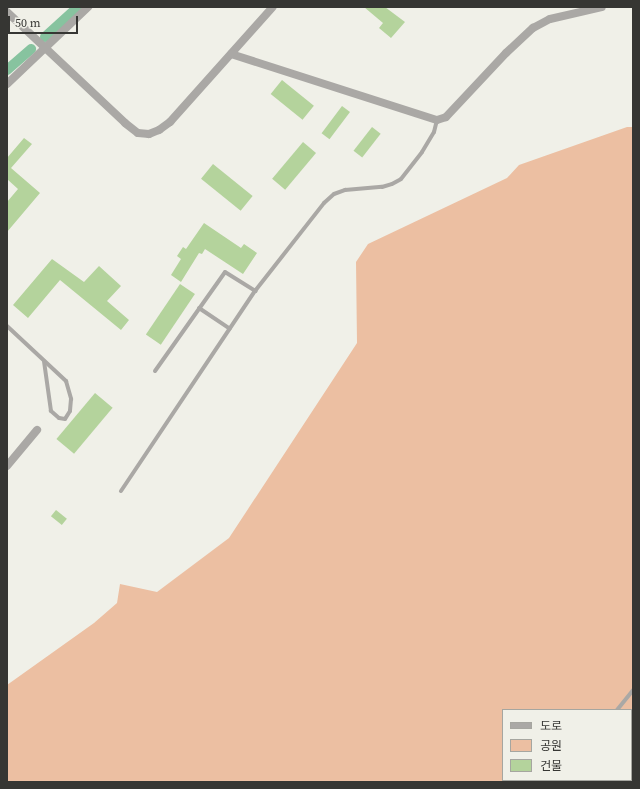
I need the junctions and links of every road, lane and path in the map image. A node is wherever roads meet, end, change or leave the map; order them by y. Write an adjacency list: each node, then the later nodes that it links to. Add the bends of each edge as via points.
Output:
1 (88, 7): 5 (street)
2 (272, 7): 6 (street)
3 (602, 7): 8 (street, via 550,19 533,28 506,53 446,118)
4 (7, 12): 5 (street)
5 (46, 49): 6 (street, via 125,123 138,133 149,134 170,122); 7 (street)
6 (231, 54): 8 (street)
7 (7, 84)
8 (437, 120): 9 (lane, via 434,132 422,152 401,179 382,187 355,188 330,196)
9 (255, 291): 10 (lane, via 225,272); 12 (lane)
10 (200, 308): 12 (lane); 14 (lane)
11 (7, 326): 13 (lane)
12 (230, 329): 17 (lane)
13 (44, 361): 13 (lane, via 66,381 70,390 70,411 65,419 59,418 51,411)
14 (155, 371)
15 (37, 430): 16 (street)
16 (7, 466)
17 (121, 491)
18 (633, 690): 19 (lane)
19 (618, 709)

